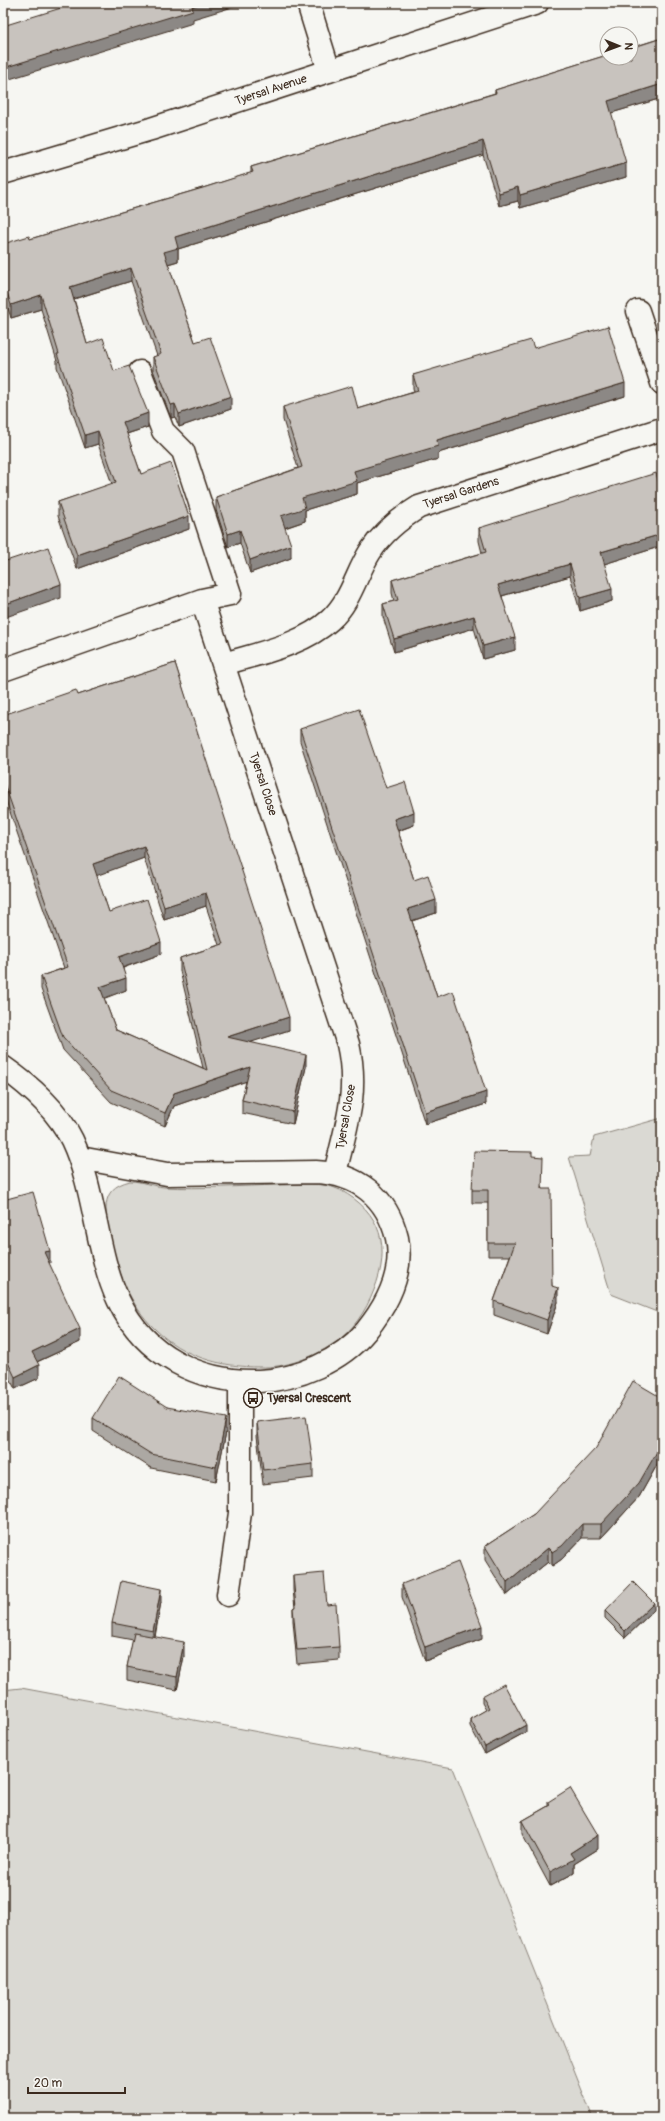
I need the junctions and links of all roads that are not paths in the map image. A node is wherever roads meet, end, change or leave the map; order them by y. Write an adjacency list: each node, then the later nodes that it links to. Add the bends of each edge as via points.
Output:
1 (308, 3): 3 (street)
2 (537, 3): 3 (street, Tyersal Avenue)
3 (329, 71): 4 (street, Tyersal Avenue, via 151,129)
4 (3, 173)
5 (638, 311): 7 (street)
6 (140, 372): 9 (street, via 163,431 183,451 230,594)
7 (662, 383)
8 (662, 429): 10 (street, Tyersal Gardens, via 419,507 383,534 369,553 348,599 330,620 307,636)
9 (202, 600): 10 (street, Tyersal Close); 11 (street)
10 (224, 664): 14 (street, Tyersal Close, via 353,1065 354,1087)
11 (3, 670)
12 (3, 1067): 13 (street, via 21,1079 49,1107 62,1123)
13 (80, 1158): 14 (street, via 167,1174); 15 (street, via 107,1274 116,1298 129,1321 146,1340 167,1357 190,1370 214,1378)
14 (335, 1173): 15 (street, via 354,1180 370,1192 384,1207 394,1224 398,1264 392,1288 366,1331 348,1349 329,1361 286,1377)
15 (240, 1382): 16 (street, via 240,1513)
16 (228, 1595)

